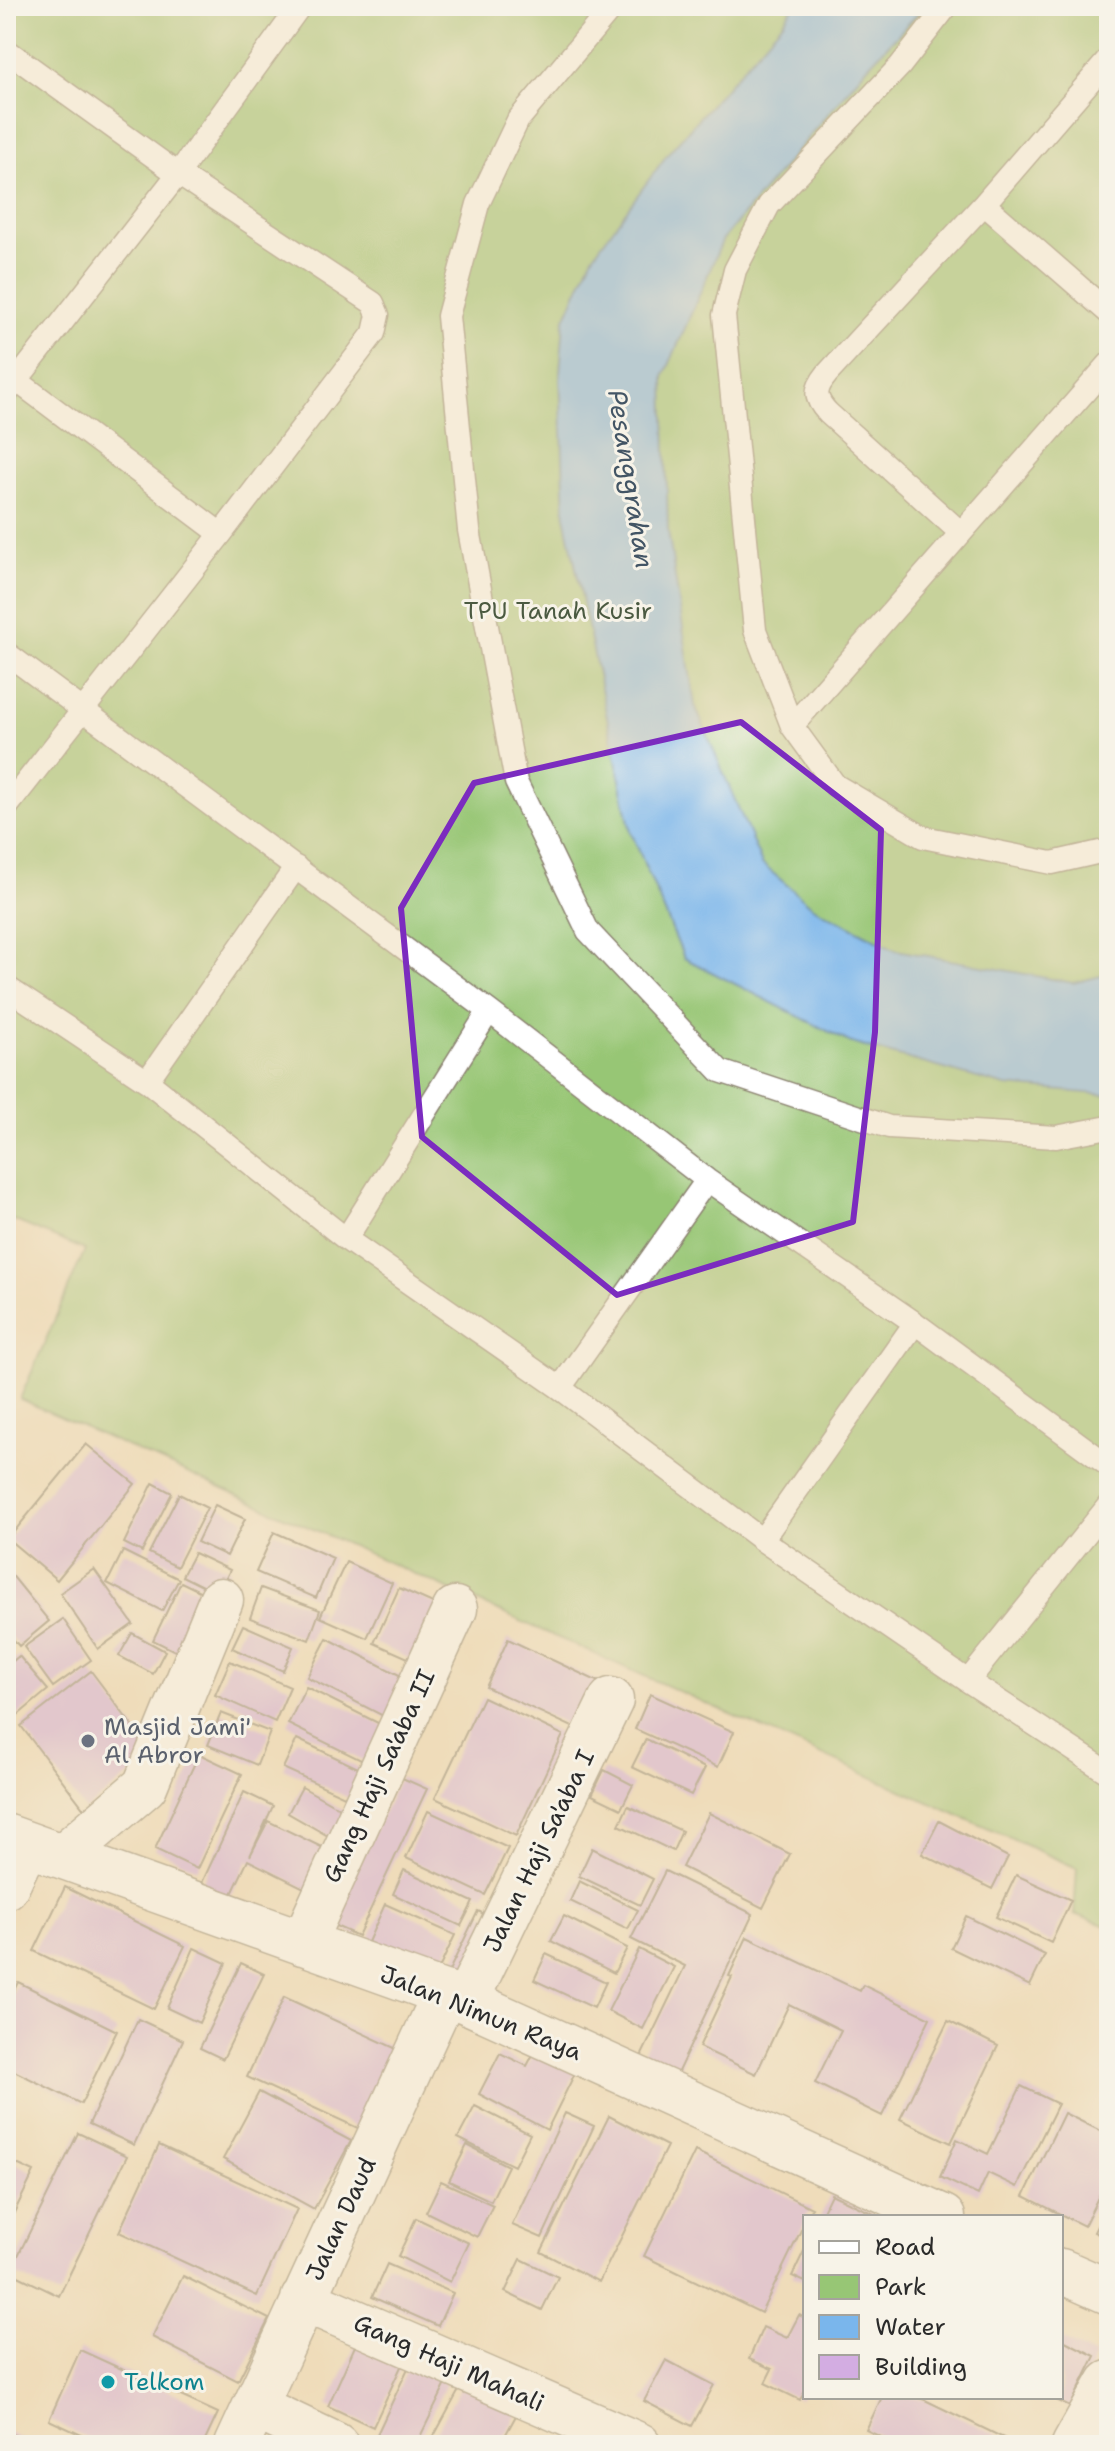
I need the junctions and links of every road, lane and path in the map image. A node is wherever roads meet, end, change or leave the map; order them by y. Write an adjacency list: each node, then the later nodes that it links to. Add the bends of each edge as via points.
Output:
1 (300, 6): 6 (lane)
2 (613, 6): 22 (lane, via 518,120 478,204 448,316 469,530 516,782 588,931 720,1071 889,1127 1056,1137)
3 (947, 6): 15 (lane, via 900,66 769,205 735,270 724,315 755,630)
4 (6, 50): 6 (lane)
5 (1109, 59): 7 (lane)
6 (178, 174): 10 (lane); 12 (lane, via 373,303 378,315 374,333)
7 (984, 204): 8 (lane); 11 (lane, via 815,393 828,413)
8 (1109, 313)
9 (1109, 364): 11 (lane)
10 (10, 383): 12 (lane)
11 (961, 533): 15 (lane)
12 (221, 534): 14 (lane)
13 (6, 653): 14 (lane)
14 (84, 709): 16 (lane); 18 (lane)
15 (792, 726): 17 (lane, via 835,785 923,837 1052,863)
16 (6, 808)
17 (1109, 850)
18 (296, 867): 20 (lane); 21 (lane)
19 (6, 987): 21 (lane)
20 (489, 1011): 23 (lane); 24 (lane)
21 (147, 1081): 24 (lane)
22 (1109, 1127)
23 (707, 1180): 25 (lane); 26 (lane)
24 (346, 1239): 26 (lane)
25 (915, 1323): 27 (lane); 29 (lane)
26 (560, 1388): 29 (lane)
27 (1109, 1466)
28 (1109, 1505): 32 (lane)
29 (762, 1540): 32 (lane)
30 (221, 1600): 35 (street, via 145,1786)
31 (455, 1609): 37 (street, Gang Haji Sa'aba II)
32 (968, 1681): 34 (lane)
33 (611, 1700): 38 (street, Jalan Haji Sa'aba I)
34 (1109, 1773)
35 (33, 1845): 36 (street); 37 (street, Jalan Nimun Raya)
36 (6, 1887)
37 (303, 1943): 38 (street, Jalan Nimun Raya)
38 (456, 1997): 39 (street, Jalan Nimun Raya); 42 (street, Jalan Daud)
39 (939, 2215)
40 (1063, 2272): 41 (street)
41 (1109, 2292)
42 (303, 2299): 44 (street, Jalan Daud); 46 (street, Gang Haji Mahali)
43 (1109, 2383): 47 (street)
44 (247, 2426): 45 (street)
45 (336, 2445)
46 (639, 2445)
47 (1074, 2445)

